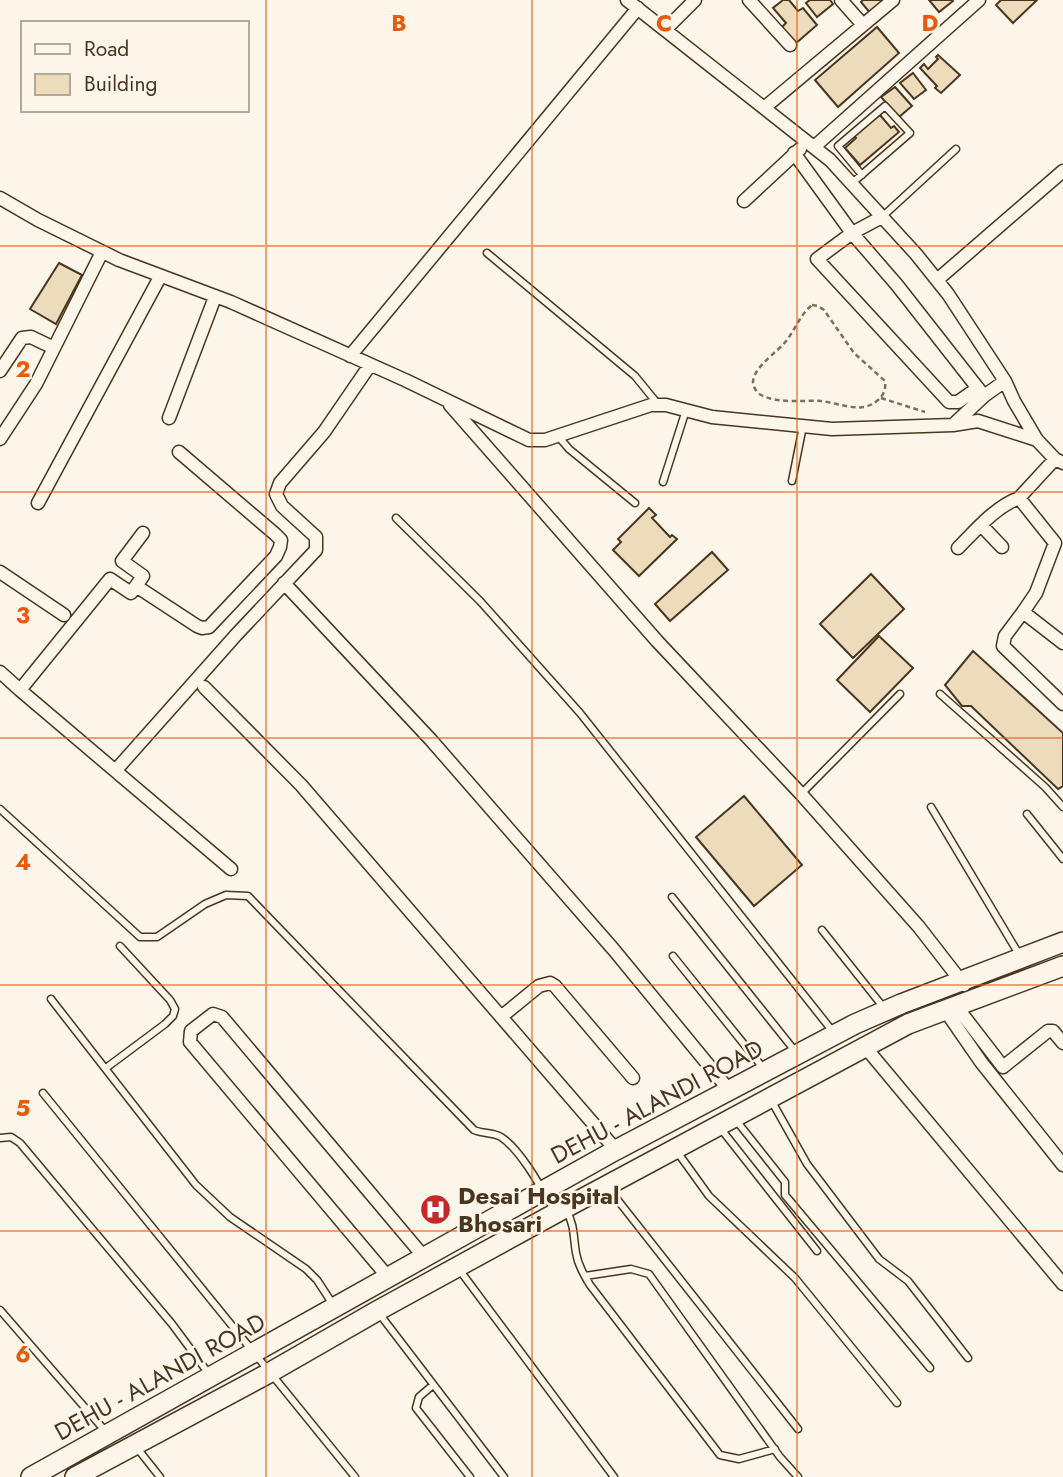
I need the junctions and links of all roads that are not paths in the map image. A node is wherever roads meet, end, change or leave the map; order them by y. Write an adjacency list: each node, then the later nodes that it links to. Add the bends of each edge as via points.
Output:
1 (695, 0): 8 (street)
2 (749, 0): 9 (street)
3 (841, 0): 7 (street)
4 (893, 0): 7 (street)
5 (979, 0): 11 (street)
6 (633, 4): 8 (street); 27 (street)
7 (863, 25): 10 (street)
8 (665, 30): 10 (street)
9 (790, 45)
10 (764, 108): 11 (street)
11 (811, 144): 13 (street); 16 (street)
12 (956, 149): 19 (lane)
13 (794, 153): 18 (street); 20 (street)
14 (1063, 171): 24 (street)
15 (862, 175): 15 (lane, via 910,133 886,106 838,146); 16 (lane)
16 (851, 184): 19 (street)
17 (0, 198): 21 (street)
18 (744, 201)
19 (882, 217): 20 (street); 24 (street)
20 (852, 233): 31 (street); 31 (street, via 817,259 949,402)
21 (102, 252): 23 (street); 26 (street)
22 (486, 253): 33 (lane, via 635,376)
23 (160, 276): 25 (street); 46 (street)
24 (937, 280): 30 (street)
25 (215, 297): 27 (street); 35 (street)
26 (54, 348): 29 (street, via 31,337 22,338); 39 (street)
27 (350, 356): 28 (street)
28 (370, 365): 32 (street); 54 (street, via 324,432 280,483 279,502 316,537 317,544)
29 (0, 371)
30 (1005, 381): 31 (street); 40 (street)
31 (981, 392): 36 (street)
32 (445, 399): 38 (street, via 529,440); 66 (street, via 657,641)
33 (658, 405): 34 (street); 38 (street)
34 (687, 410): 37 (street, via 712,417); 44 (lane)
35 (169, 418)
36 (953, 425): 37 (street); 40 (street, via 978,421)
37 (803, 426): 43 (lane)
38 (558, 436): 47 (lane)
39 (0, 439)
40 (1037, 440): 42 (street)
41 (180, 452): 55 (street, via 275,534 280,547 209,627 197,626)
42 (1059, 461): 45 (street)
43 (792, 481)
44 (663, 482)
45 (1019, 498): 49 (street); 56 (street, via 1055,543 1036,593)
46 (37, 503)
47 (635, 503)
48 (396, 518): 85 (lane, via 480,601 571,703)
49 (981, 524): 51 (street); 52 (street)
50 (143, 533): 55 (street, via 122,561 143,576)
51 (1002, 547)
52 (958, 548)
53 (0, 572): 57 (street)
54 (284, 583): 65 (street); 92 (street, via 440,751)
55 (136, 586): 61 (street, via 131,593 110,579)
56 (1023, 612): 58 (street); 64 (street, via 1005,635 1003,646)
57 (64, 615)
58 (1063, 643)
59 (0, 672): 61 (street)
60 (204, 687): 84 (street, via 302,785)
61 (20, 690): 65 (street)
62 (900, 694): 66 (lane)
63 (940, 694): 68 (lane)
64 (1063, 704)
65 (116, 771): 72 (street)
66 (801, 794): 80 (street)
67 (931, 807): 78 (lane)
68 (1063, 807)
69 (0, 810): 101 (lane, via 140,937 157,937 226,895 248,897 474,1130 496,1135 512,1147)
70 (1027, 814): 71 (lane)
71 (1063, 859)
72 (231, 869)
73 (672, 897): 88 (lane)
74 (822, 930): 83 (lane)
75 (1063, 943): 78 (main road, DEHU - ALANDI ROAD)
76 (120, 946): 89 (lane, via 175,1009 165,1024)
77 (673, 956): 90 (lane)
78 (1021, 958): 80 (main road, DEHU - ALANDI ROAD)
79 (1062, 968): 82 (main road, DEHU - ALANDI ROAD)
80 (962, 980): 82 (street); 83 (main road, DEHU - ALANDI ROAD)
81 (51, 999): 89 (lane)
82 (957, 1005): 86 (street, via 1003,1067 1048,1031); 87 (main road, DEHU - ALANDI ROAD, via 908,1024); 99 (street, via 981,1062)
83 (886, 1010): 85 (main road, DEHU - ALANDI ROAD)
84 (501, 1017): 91 (street, via 538,986 550,983); 98 (street)
85 (835, 1035): 88 (main road, DEHU - ALANDI ROAD)
86 (1063, 1043)
87 (866, 1048): 94 (main road, DEHU - ALANDI ROAD); 108 (street)
88 (798, 1054): 90 (main road, DEHU - ALANDI ROAD)
89 (106, 1068): 109 (lane, via 212,1202 306,1269)
90 (765, 1071): 92 (main road, DEHU - ALANDI ROAD)
91 (633, 1078)
92 (729, 1090): 98 (main road, DEHU - ALANDI ROAD)
93 (43, 1093): 112 (lane)
94 (770, 1098): 95 (main road, DEHU - ALANDI ROAD); 113 (lane, via 807,1164 871,1249 908,1281)
95 (727, 1121): 97 (main road, DEHU - ALANDI ROAD); 103 (lane); 114 (lane, via 785,1182 785,1195)
96 (0, 1139): 116 (lane, via 11,1137 20,1143)
97 (675, 1149): 100 (main road, DEHU - ALANDI ROAD); 118 (lane, via 709,1196 795,1278)
98 (616, 1150): 101 (main road, DEHU - ALANDI ROAD)
99 (1063, 1165)
100 (606, 1186): 102 (main road, DEHU - ALANDI ROAD); 119 (lane)
101 (543, 1191): 102 (lane); 104 (main road, DEHU - ALANDI ROAD)
102 (560, 1211): 105 (main road, DEHU - ALANDI ROAD); 106 (lane, via 572,1223)
103 (817, 1251)
104 (425, 1257): 107 (main road, DEHU - ALANDI ROAD); 107 (street, via 222,1017 213,1014 191,1031 190,1042)
105 (457, 1267): 111 (main road, DEHU - ALANDI ROAD); 129 (lane)
106 (585, 1276): 122 (lane, via 631,1269 649,1274); 122 (lane, via 720,1455 738,1459)
107 (388, 1277): 109 (main road, DEHU - ALANDI ROAD)
108 (1063, 1284)
109 (335, 1307): 112 (main road, DEHU - ALANDI ROAD)
110 (0, 1310): 120 (lane)
111 (377, 1311): 115 (main road, DEHU - ALANDI ROAD); 117 (lane)
112 (253, 1352): 115 (lane); 116 (main road, DEHU - ALANDI ROAD)
113 (968, 1358)
114 (930, 1368)
115 (269, 1373): 121 (main road, DEHU - ALANDI ROAD); 126 (lane)
116 (210, 1375): 120 (main road, DEHU - ALANDI ROAD)
117 (433, 1385): 127 (lane, via 419,1397 416,1408); 128 (lane)
118 (897, 1404)
119 (798, 1429)
120 (109, 1434): 123 (main road, DEHU - ALANDI ROAD)
121 (134, 1444): 124 (main road, DEHU - ALANDI ROAD); 125 (lane)
122 (775, 1449): 130 (lane)
123 (31, 1477)
124 (75, 1477)
125 (160, 1477)
126 (355, 1477)
127 (470, 1477)
128 (504, 1477)
129 (614, 1477)
130 (798, 1477)

